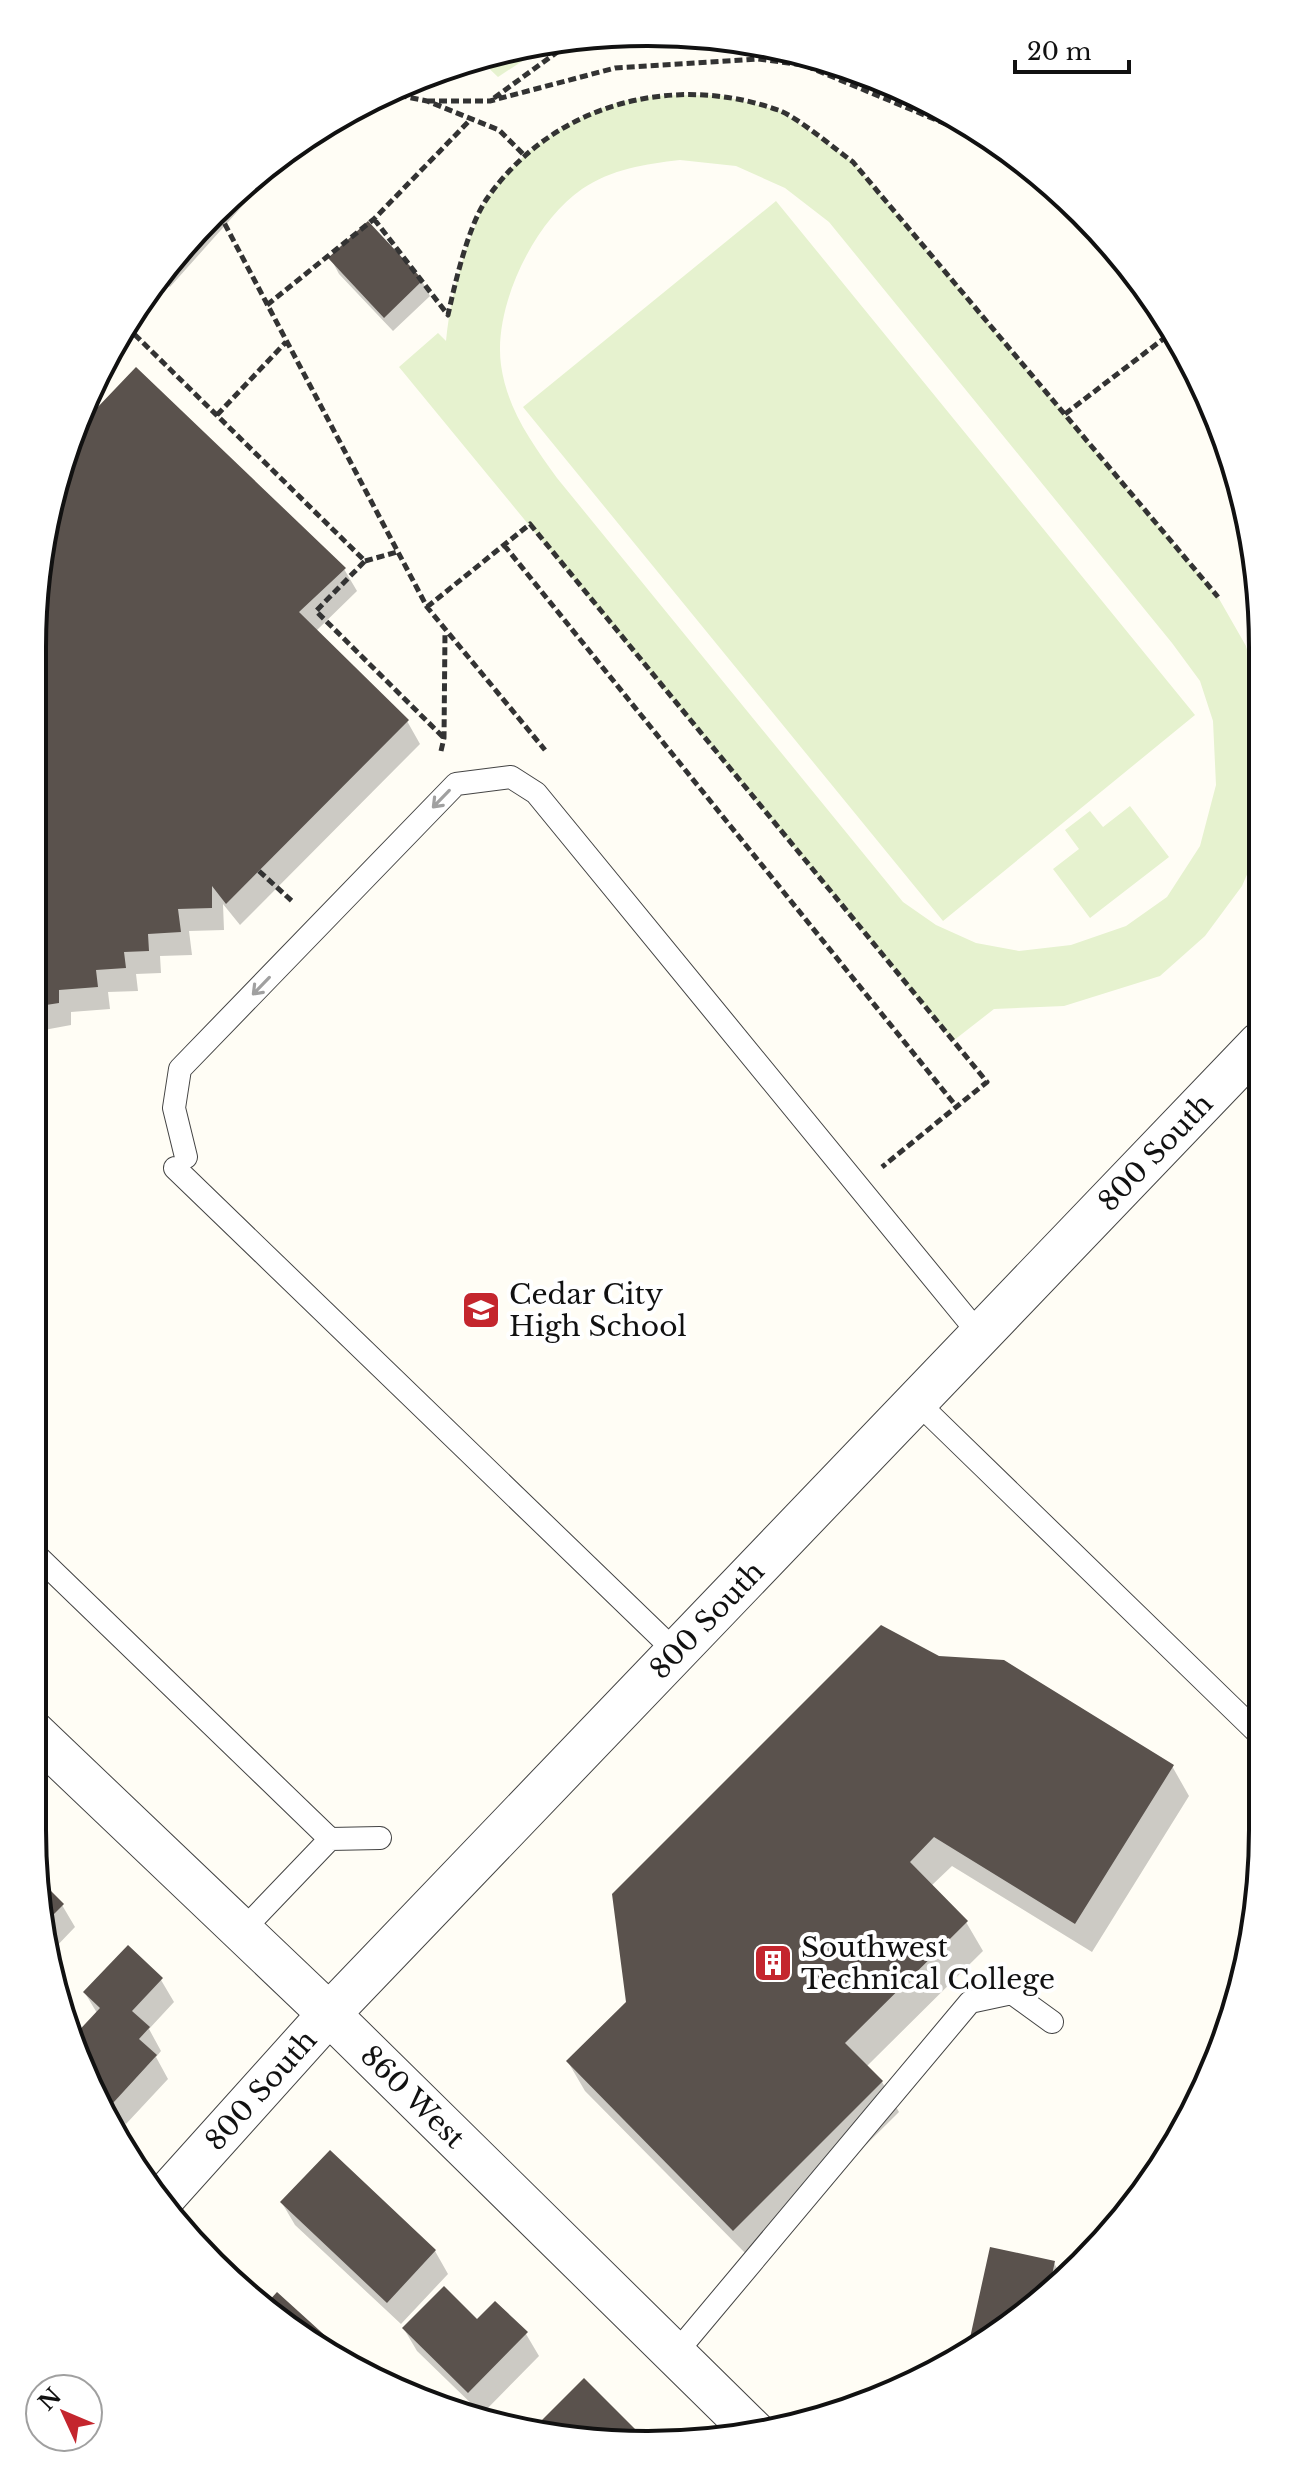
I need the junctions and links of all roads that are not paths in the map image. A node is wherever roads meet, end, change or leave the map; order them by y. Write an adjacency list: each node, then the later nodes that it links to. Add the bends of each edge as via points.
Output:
1 (1249, 1054): 2 (street, 800 South)
2 (980, 1335): 3 (street, 800 South); 5 (lane, one-way to 5, via 536,793 511,777 456,784 202,1046 180,1069 174,1108 181,1162)
3 (916, 1401): 5 (street, 800 South); 6 (lane)
4 (46, 1565): 9 (lane)
5 (676, 1652): 11 (street, 800 South)
6 (1249, 1724)
7 (46, 1744): 10 (street, 860 West)
8 (380, 1838): 9 (lane)
9 (330, 1839): 10 (lane)
10 (242, 1931): 11 (street, 860 West)
11 (329, 2014): 13 (street, 800 South); 14 (street, 860 West)
12 (1052, 2022): 14 (lane, via 1012,1993 970,2002)
13 (168, 2193)
14 (675, 2354): 15 (street, 860 West)
15 (745, 2423)

